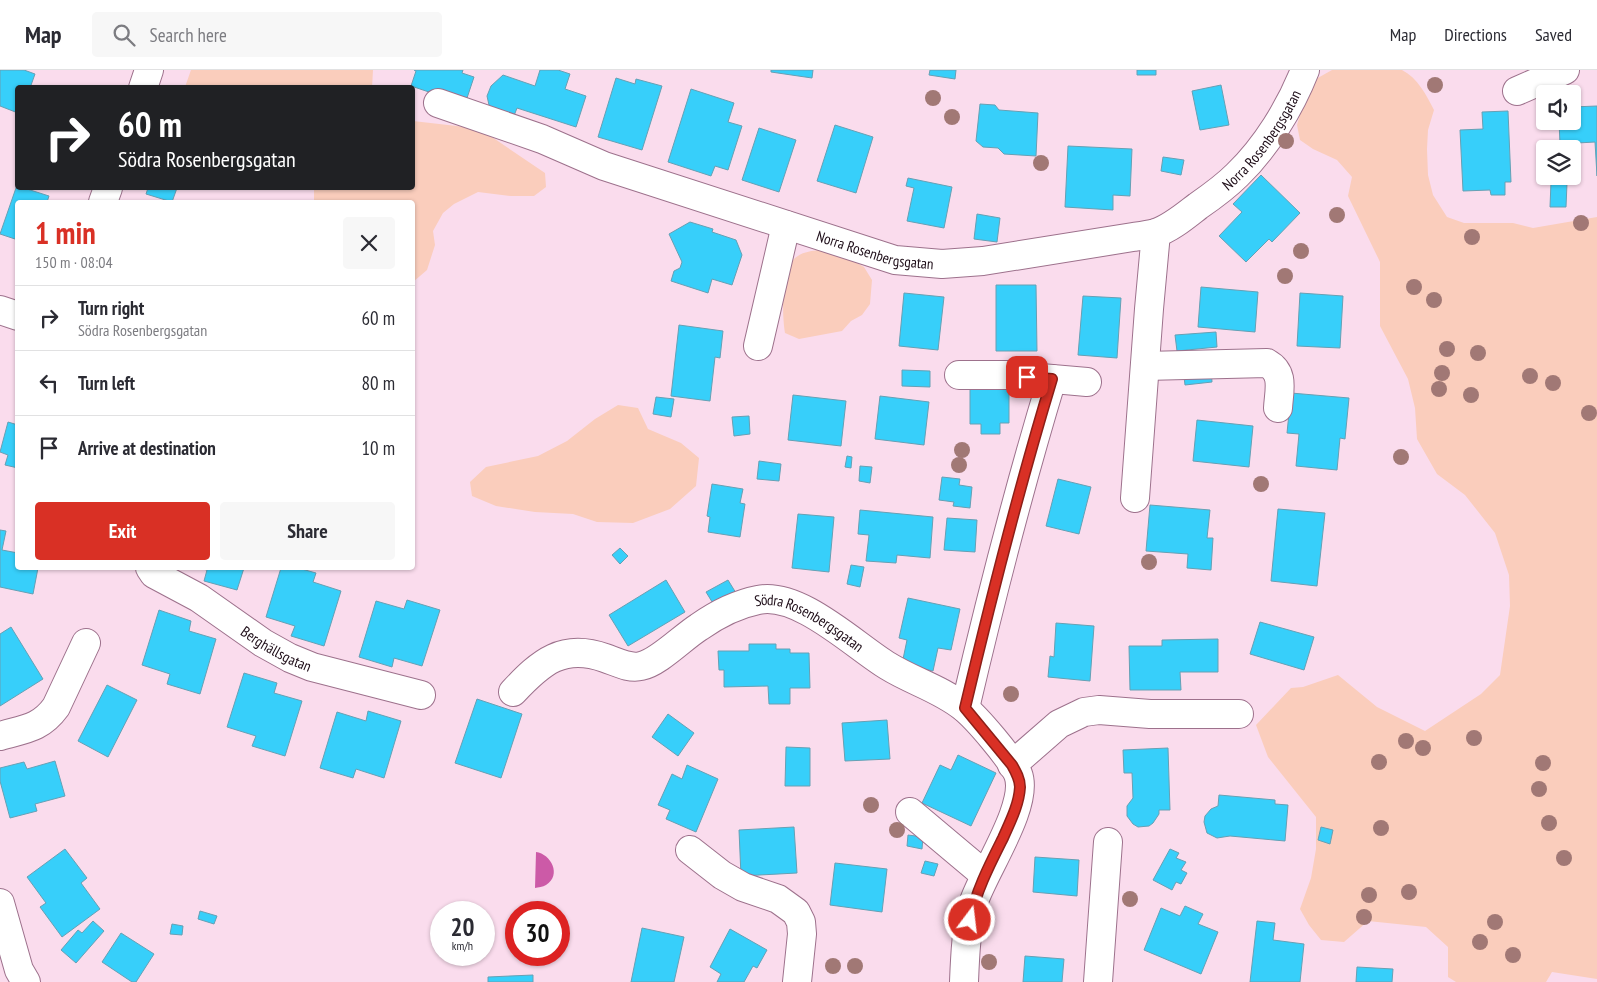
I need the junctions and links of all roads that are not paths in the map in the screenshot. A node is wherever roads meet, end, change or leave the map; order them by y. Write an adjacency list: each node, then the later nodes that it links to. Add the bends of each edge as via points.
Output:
1 (149, 70): 4 (street)
2 (1305, 70): 8 (street, Norra Rosenbergsgatan, via 1282,116 1236,176 1184,217)
3 (1565, 70): 5 (street)
4 (144, 85)
5 (1517, 92)
6 (438, 103): 7 (street, Norra Rosenbergsgatan, via 542,138 604,166)
7 (786, 225): 8 (street, Norra Rosenbergsgatan, via 895,260 942,264 983,261); 11 (street)
8 (1156, 233): 13 (street)
9 (0, 310): 10 (street)
10 (15, 315)
11 (758, 346)
12 (959, 375): 14 (street)
13 (1144, 376): 16 (street, via 1267,363 1274,367 1280,380); 17 (street)
14 (1052, 379): 15 (street); 22 (street, via 1014,508)
15 (1087, 382)
16 (1278, 408)
17 (1135, 498)
18 (152, 571): 21 (street, Berghällsgatan, via 200,598 290,658 312,667)
19 (86, 643): 24 (street, via 50,716 32,727)
20 (513, 692): 22 (street, Södra Rosenbergsgatan, via 545,662 571,652 584,652 632,667 642,666 699,626 760,599 786,603 818,617 887,666 937,690)
21 (421, 695)
22 (965, 708): 25 (street, Södra Rosenbergsgatan)
23 (1240, 714): 25 (street, via 1084,712 1059,724)
24 (0, 736)
25 (1012, 765): 29 (street, Södra Rosenbergsgatan, via 1018,774 1019,796)
26 (910, 812): 29 (street)
27 (1108, 842): 34 (street)
28 (690, 850): 32 (street, via 722,875 743,887 778,899 796,912 802,934)
29 (985, 875): 33 (street, Södra Rosenbergsgatan, via 971,912)
30 (0, 903): 31 (street, via 19,970)
31 (26, 982)
32 (797, 982)
33 (964, 982)
34 (1098, 982)

